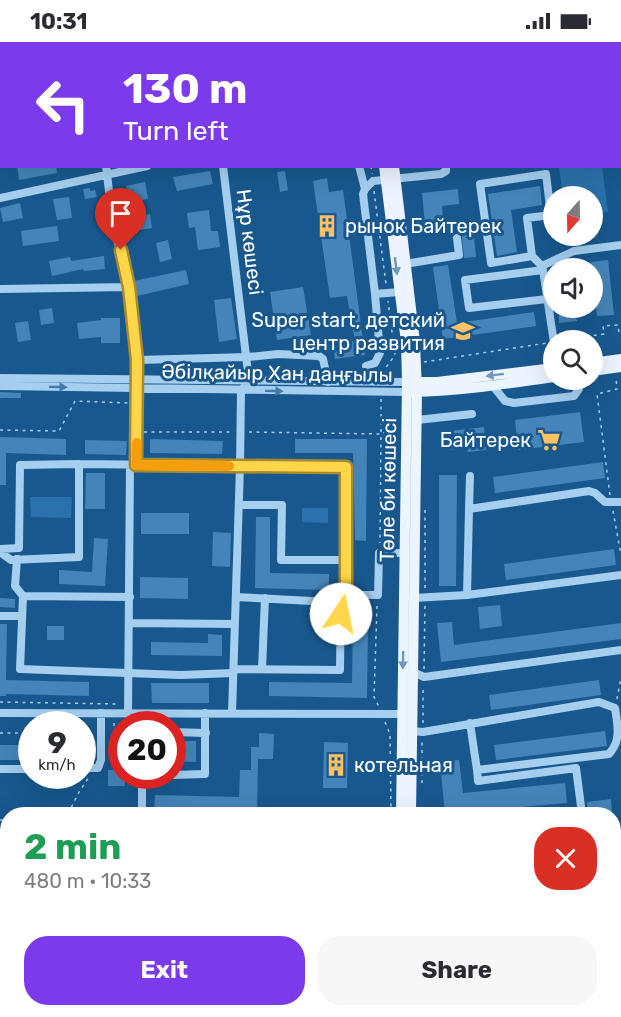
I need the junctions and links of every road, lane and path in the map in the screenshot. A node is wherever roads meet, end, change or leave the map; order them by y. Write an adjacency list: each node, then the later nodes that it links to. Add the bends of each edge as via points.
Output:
1 (126, 168): 5 (street)
2 (223, 168): 23 (street, Нұр көшесі)
3 (360, 168): 7 (street)
4 (446, 168): 6 (street, via 441,174)
5 (106, 170): 8 (street); 15 (street, via 114,233)
6 (391, 175): 7 (street); 12 (main road, Төле би көшесі); 17 (main road, Төле би көшесі, one-way to 17)
7 (365, 189): 18 (street)
8 (0, 198)
9 (457, 238): 12 (street, via 459,255)
10 (621, 245): 13 (street, via 574,251)
11 (532, 256): 11 (street, via 527,218 551,215 546,174 480,184 491,263); 13 (street)
12 (405, 264): 25 (main road, Төле би көшесі)
13 (542, 268): 14 (street); 19 (street, via 465,280 469,308)
14 (543, 274)
15 (129, 287): 16 (street); 24 (street)
16 (0, 289)
17 (399, 292): 18 (street); 38 (main road, Төле би көшесі)
18 (375, 294): 28 (street, via 380,353 375,363)
19 (543, 299)
20 (621, 333): 21 (path, via 618,325 603,326)
21 (603, 334)
22 (543, 344): 25 (path)
23 (248, 357): 24 (street); 33 (street, Нұр көшесі); 34 (street, via 319,356)
24 (137, 360): 35 (street)
25 (416, 363): 38 (main road, Төле би көшесі)
26 (603, 364): 27 (main road)
27 (619, 365): 30 (main road); 53 (path, via 617,389 597,394)
28 (366, 366)
29 (543, 369): 38 (main road, Әбілқайыр Хан даңғылы, one-way to 38)
30 (603, 369)
31 (0, 378): 35 (street, Әбілқайыр Хан даңғылы)
32 (543, 378): 37 (main road, Әбілқайыр Хан даңғылы)
33 (249, 381): 34 (street, Әбілқайыр Хан даңғылы); 35 (street, Әбілқайыр Хан даңғылы); 39 (street)
34 (328, 382): 38 (street, Әбілқайыр Хан даңғылы)
35 (136, 384): 36 (street, Әбілқайыр Хан даңғылы, one-way to 35); 39 (street, Әбілқайыр Хан даңғылы); 41 (street)
36 (0, 386)
37 (493, 386): 38 (main road, Әбілқайыр Хан даңғылы); 40 (street, via 505,401 514,403 574,396)
38 (412, 387): 39 (street, Әбілқайыр Хан даңғылы, one-way to 38); 43 (main road, Төле би көшесі); 58 (main road, Төле би көшесі)
39 (241, 390): 46 (street)
40 (578, 390)
41 (135, 402): 44 (path, via 75,401 59,430); 45 (street)
42 (472, 414): 43 (street)
43 (417, 420): 69 (main road, Төле би көшесі)
44 (0, 430)
45 (137, 432): 46 (path); 48 (street)
46 (241, 432): 49 (street); 57 (path, via 381,434)
47 (79, 464): 48 (street); 56 (street, via 21,465 19,548); 60 (street, via 79,557)
48 (133, 465): 49 (street); 66 (street)
49 (240, 466): 54 (street); 61 (street, via 346,467)
50 (470, 476): 55 (street)
51 (621, 502): 53 (street)
52 (425, 503): 70 (path)
53 (611, 503): 55 (street, via 589,491); 59 (path)
54 (239, 505): 61 (street, via 282,506 281,560); 67 (street)
55 (469, 509): 64 (street)
56 (0, 551): 60 (street, via 11,560)
57 (379, 553): 58 (street); 63 (street, via 378,595)
58 (405, 553): 90 (main road, Төле би көшесі, one-way to 90)
59 (621, 555)
60 (17, 559): 65 (street, via 15,586)
61 (347, 560): 63 (street)
62 (621, 575): 64 (street)
63 (344, 595): 68 (street, via 332,595 331,602); 76 (street, via 340,670)
64 (467, 595): 70 (street)
65 (22, 596): 66 (street); 72 (street)
66 (130, 597): 73 (street)
67 (236, 597): 68 (street); 74 (street)
68 (265, 598): 76 (street)
69 (413, 598): 70 (street); 79 (main road, Төле би көшесі)
70 (425, 598): 79 (path)
71 (0, 616): 72 (street)
72 (22, 616): 78 (street, via 20,669)
73 (129, 623): 74 (street); 78 (street)
74 (235, 624): 77 (street)
75 (621, 650): 79 (street)
76 (262, 669): 77 (street)
77 (233, 671): 78 (street); 89 (street)
78 (129, 673): 83 (street)
79 (418, 674): 94 (main road, Төле би көшесі); 94 (path)
80 (621, 676): 82 (path)
81 (0, 702): 83 (path)
82 (615, 708): 91 (street, via 600,702); 105 (street, via 620,739 609,754)
83 (130, 710): 84 (street); 88 (street)
84 (125, 711)
85 (0, 713): 86 (street)
86 (101, 713): 87 (street); 98 (street)
87 (108, 713)
88 (205, 713): 89 (street); 93 (street)
89 (232, 713): 90 (street)
90 (402, 714): 111 (main road, Төле би көшесі)
91 (470, 723): 94 (street); 105 (street)
92 (186, 732): 93 (street)
93 (206, 732): 106 (street, via 205,774)
94 (418, 732): 107 (path); 112 (main road, Төле би көшесі)
95 (0, 733): 96 (path)
96 (18, 733)
97 (96, 734): 98 (path)
98 (101, 734): 100 (street)
99 (108, 756): 100 (path)
100 (100, 760): 101 (path); 102 (street); 109 (path)
101 (108, 760)
102 (96, 762)
103 (0, 769): 104 (street)
104 (18, 769)
105 (477, 770): 113 (street, via 478,781 576,768)
106 (186, 775)
107 (422, 787)
108 (142, 789): 110 (street)
109 (72, 807)
110 (142, 807)
111 (401, 807)
112 (416, 807)
113 (581, 807)
114 (315, 1017): 115 (street)
115 (329, 1017)

